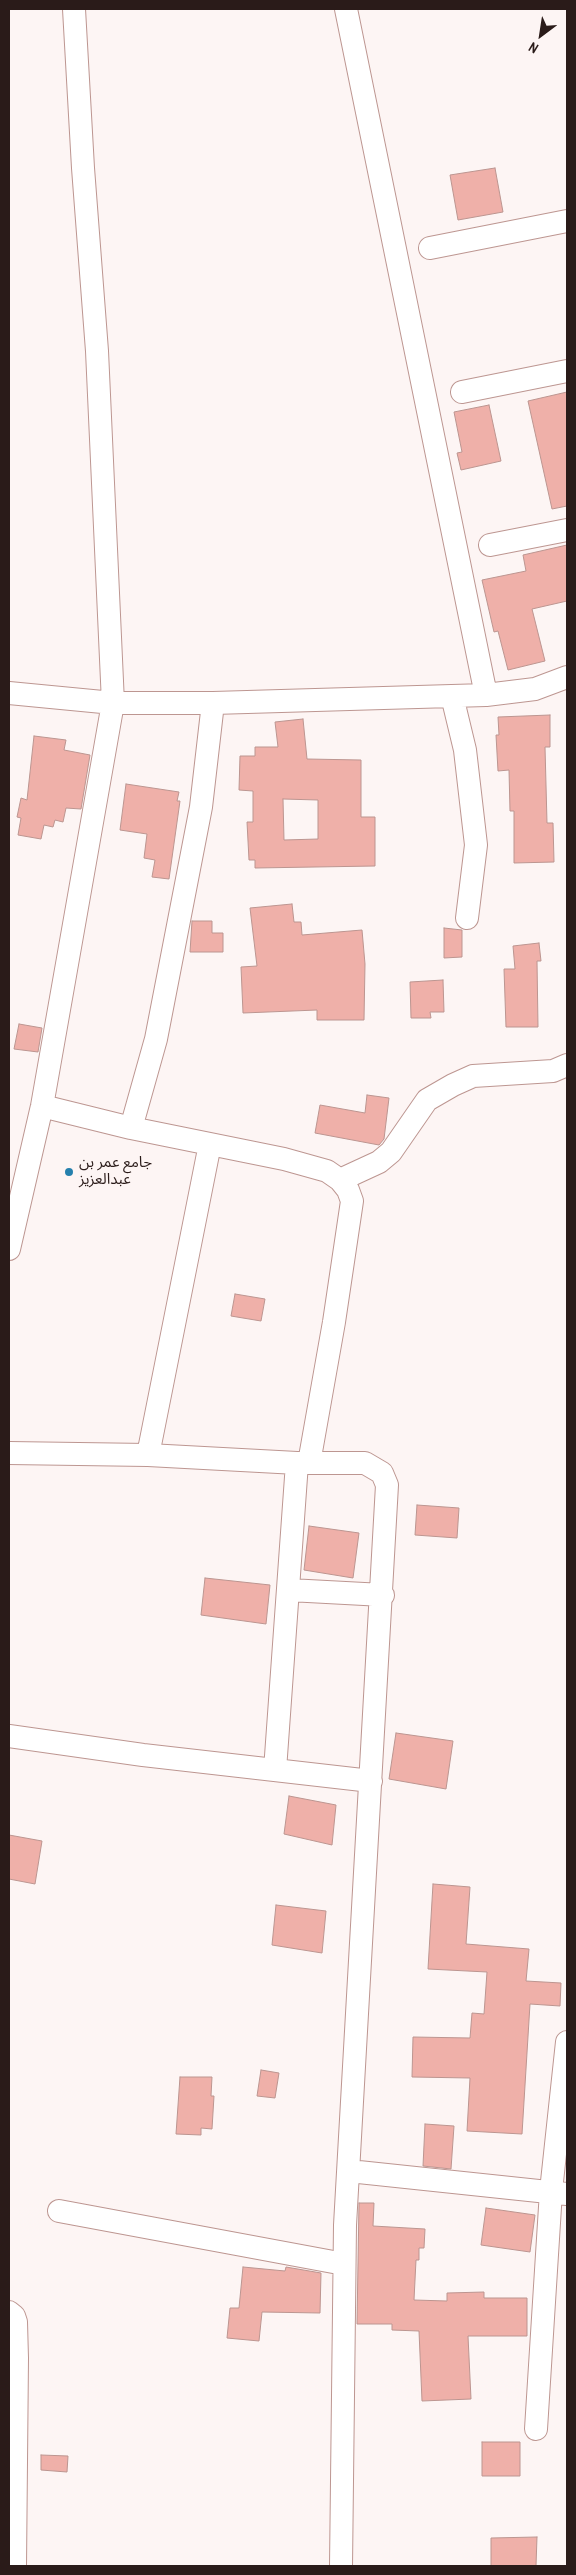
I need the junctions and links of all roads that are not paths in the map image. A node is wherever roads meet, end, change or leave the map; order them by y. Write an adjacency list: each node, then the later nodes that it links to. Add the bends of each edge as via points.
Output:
1 (74, 9): 13 (street, via 96,351)
2 (346, 9): 11 (street)
3 (567, 221): 4 (street)
4 (430, 248)
5 (567, 371): 6 (street)
6 (462, 392)
7 (567, 530): 8 (street)
8 (490, 545)
9 (567, 677): 11 (street, via 535,689)
10 (9, 693): 13 (street)
11 (486, 695): 12 (street)
12 (452, 696): 14 (street); 15 (street, via 465,750 476,845)
13 (113, 703): 14 (street); 17 (street)
14 (213, 703): 18 (street, via 201,807 167,984 156,1039)
15 (467, 918)
16 (567, 1065): 20 (street, via 553,1071 474,1076 453,1084 427,1100 385,1157)
17 (42, 1106): 18 (street); 21 (street)
18 (131, 1128): 19 (street)
19 (210, 1144): 20 (street, via 284,1159 327,1171); 23 (street)
20 (340, 1180): 24 (street, via 352,1201 334,1322)
21 (9, 1249)
22 (9, 1452): 23 (street)
23 (148, 1455): 24 (street)
24 (303, 1463): 25 (street); 26 (street, via 365,1463 382,1473 387,1485)
25 (289, 1590): 26 (street); 28 (street)
26 (383, 1595): 29 (street)
27 (9, 1736): 28 (street)
28 (275, 1770): 29 (street)
29 (371, 1780): 31 (street)
30 (567, 2042): 32 (street)
31 (349, 2172): 32 (street); 34 (street)
32 (559, 2192): 36 (street)
33 (59, 2212): 34 (street)
34 (344, 2264): 38 (street)
35 (9, 2312): 37 (street, via 16,2322 17,2358)
36 (536, 2429)
37 (15, 2566)
38 (341, 2566)

